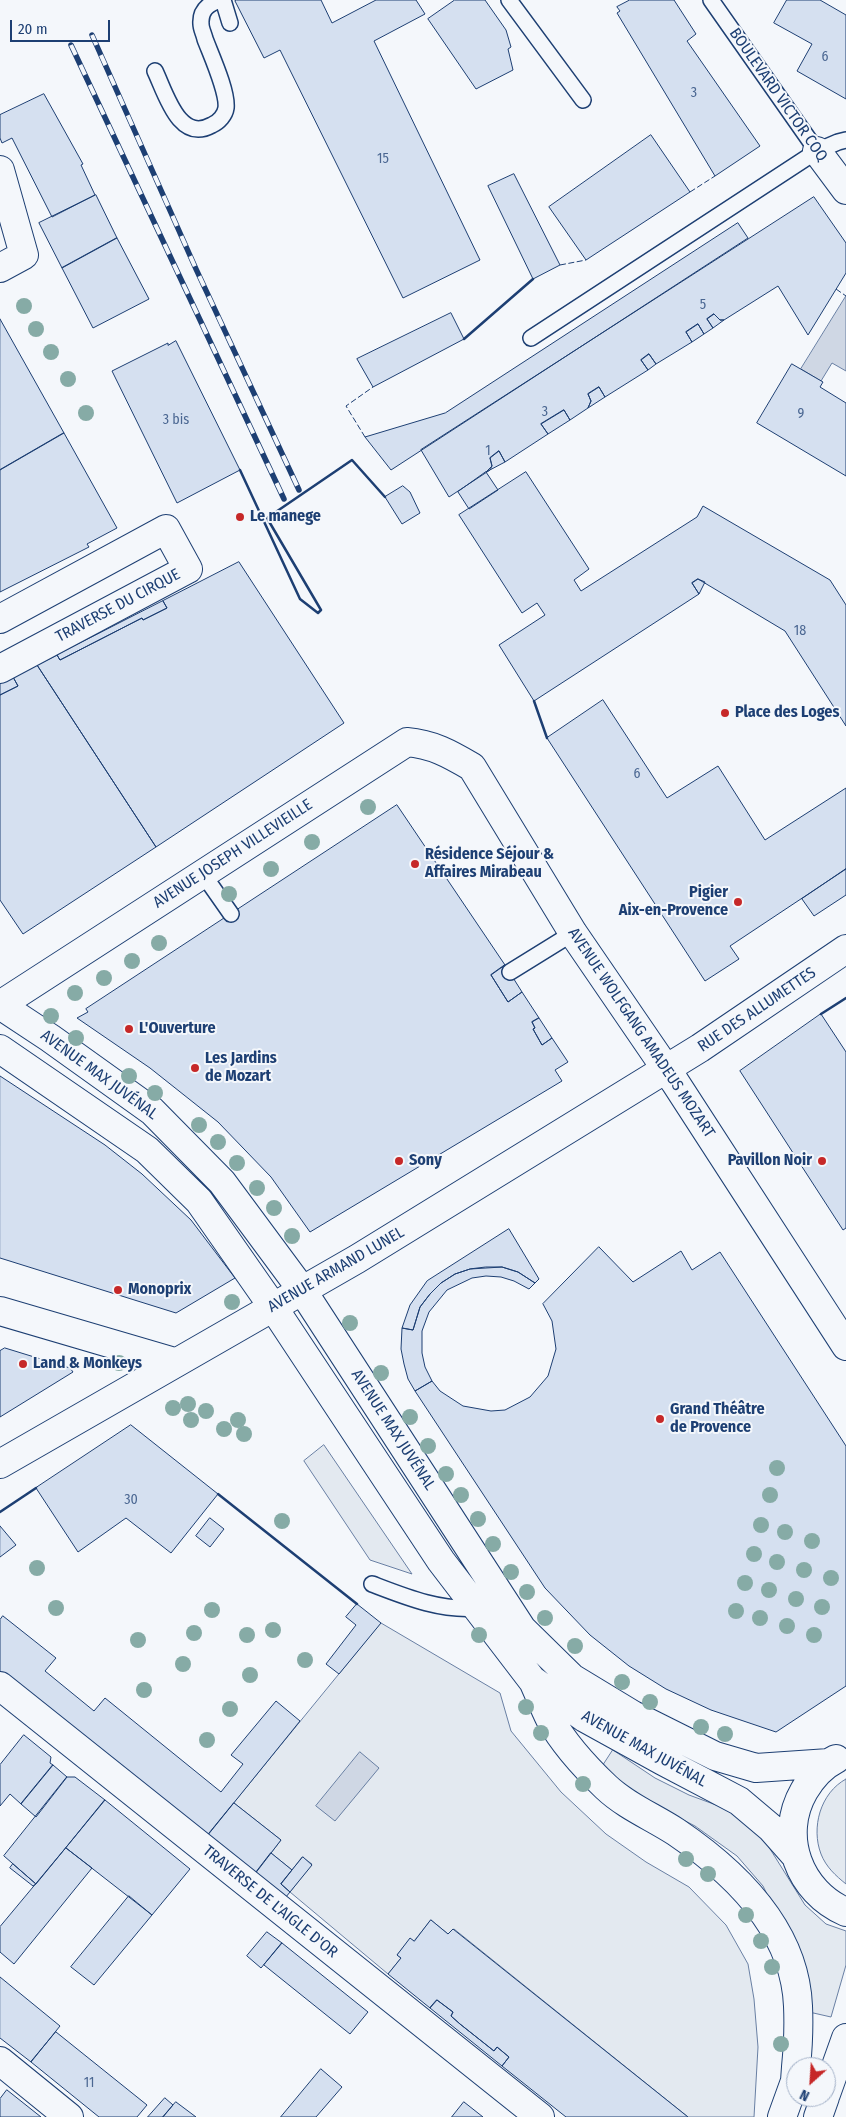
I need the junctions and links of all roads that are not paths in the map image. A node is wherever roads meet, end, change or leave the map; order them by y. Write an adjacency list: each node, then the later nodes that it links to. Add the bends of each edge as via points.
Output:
1 (222, 0): 4 (lane); 5 (lane, via 209,4 202,12 201,25 225,95 226,109 219,122 205,129 190,129 177,118)
2 (509, 0): 6 (lane)
3 (711, 0): 8 (lane, BOULEVARD VICTOR COQ)
4 (230, 23)
5 (156, 71)
6 (583, 100)
7 (846, 140): 8 (lane)
8 (817, 151): 10 (street, BOULEVARD VICTOR COQ); 12 (lane)
9 (0, 170): 11 (street, via 24,255)
10 (846, 190)
11 (0, 268)
12 (531, 338)
13 (0, 619): 14 (street, TRAVERSE DU CIRQUE, via 166,529 188,569)
14 (0, 669)
15 (472, 767): 16 (street, AVENUE JOSEPH VILLEVIEILLE, via 425,743 407,742); 18 (street, AVENUE WOLFGANG AMADEUS MOZART)
16 (203, 874): 17 (lane); 21 (street, AVENUE JOSEPH VILLEVIEILLE)
17 (231, 914)
18 (573, 933): 20 (lane); 23 (street, AVENUE WOLFGANG AMADEUS MOZART)
19 (846, 949): 23 (street, RUE DES ALLUMETTES)
20 (510, 972)
21 (0, 1005): 24 (street, AVENUE MAX JUVÉNAL, via 152,1111 222,1182)
22 (0, 1049): 25 (street, AVENUE MAX JUVÉNAL, via 147,1150 199,1201)
23 (667, 1069): 24 (street, AVENUE ARMAND LUNEL); 27 (street, AVENUE WOLFGANG AMADEUS MOZART)
24 (302, 1290): 25 (street, AVENUE ARMAND LUNEL); 34 (street, AVENUE MAX JUVÉNAL, via 522,1629 572,1678 633,1715 715,1756 756,1768)
25 (273, 1307): 28 (street, AVENUE ARMAND LUNEL); 31 (street, AVENUE MAX JUVÉNAL, via 441,1561)
26 (0, 1311): 28 (street)
27 (846, 1346)
28 (174, 1362): 29 (street, AVENUE ARMAND LUNEL)
29 (0, 1464)
30 (372, 1584): 31 (lane, via 443,1607)
31 (477, 1608): 32 (street, AVENUE MAX JUVÉNAL)
32 (532, 1680): 35 (street, AVENUE MAX JUVÉNAL, via 585,1718 739,1801); 38 (street, via 550,1720 576,1755 607,1788 714,1859 765,1914 784,1947 793,1974 798,2005)
33 (0, 1686): 42 (street, TRAVERSE DE L'AIGLE D'OR)
34 (837, 1759): 35 (street, via 810,1781 797,1803 792,1828)
35 (794, 1854): 36 (street, via 808,1883 831,1905)
36 (846, 1912)
37 (846, 2038): 40 (street)
38 (796, 2057)
39 (0, 2061): 41 (street)
40 (836, 2067)
41 (69, 2117)
42 (540, 2117)

